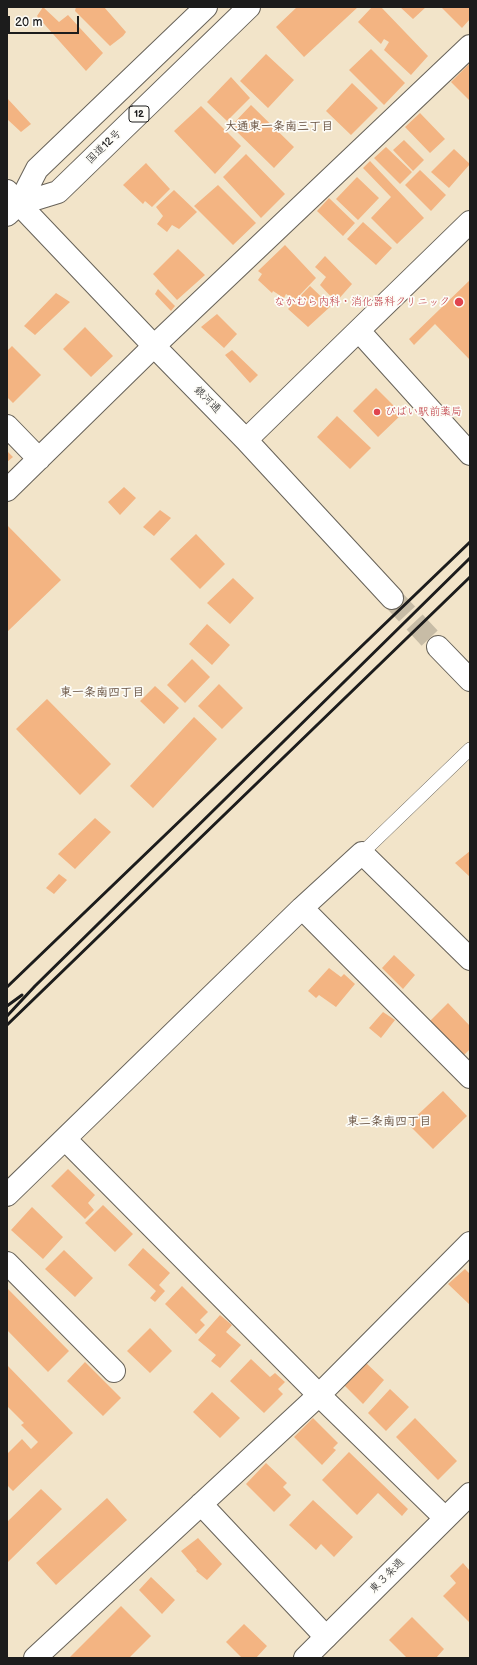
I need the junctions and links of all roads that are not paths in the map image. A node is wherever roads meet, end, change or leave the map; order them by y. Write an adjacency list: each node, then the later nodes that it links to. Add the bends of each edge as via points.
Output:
1 (206, 7): 4 (main road, via 37,169)
2 (249, 7): 4 (main road, 国道12号 / 12, via 58,192)
3 (470, 46): 7 (main road)
4 (11, 203): 7 (main road, 銀河通)
5 (469, 225): 6 (main road)
6 (358, 331): 9 (main road); 10 (main road)
7 (154, 346): 9 (main road, 銀河通); 11 (main road)
8 (7, 426): 11 (main road)
9 (246, 440): 13 (main road, 銀河通)
10 (470, 454)
11 (39, 459): 12 (main road)
12 (7, 490)
13 (392, 598)
14 (438, 647): 15 (main road)
15 (470, 680)
16 (470, 749): 17 (lane)
17 (362, 853): 18 (main road); 19 (main road)
18 (302, 908): 20 (main road); 21 (main road)
19 (470, 959)
20 (470, 1077)
21 (65, 1139): 22 (main road); 26 (main road)
22 (7, 1195)
23 (470, 1244): 26 (main road)
24 (7, 1264): 25 (main road)
25 (114, 1371)
26 (319, 1395): 28 (main road); 29 (main road)
27 (470, 1494): 29 (main road, 東３条通)
28 (201, 1504): 30 (main road); 31 (main road)
29 (445, 1518): 30 (main road, 東３条通)
30 (326, 1637): 32 (main road, 東３条通)
31 (35, 1658)
32 (305, 1658)

